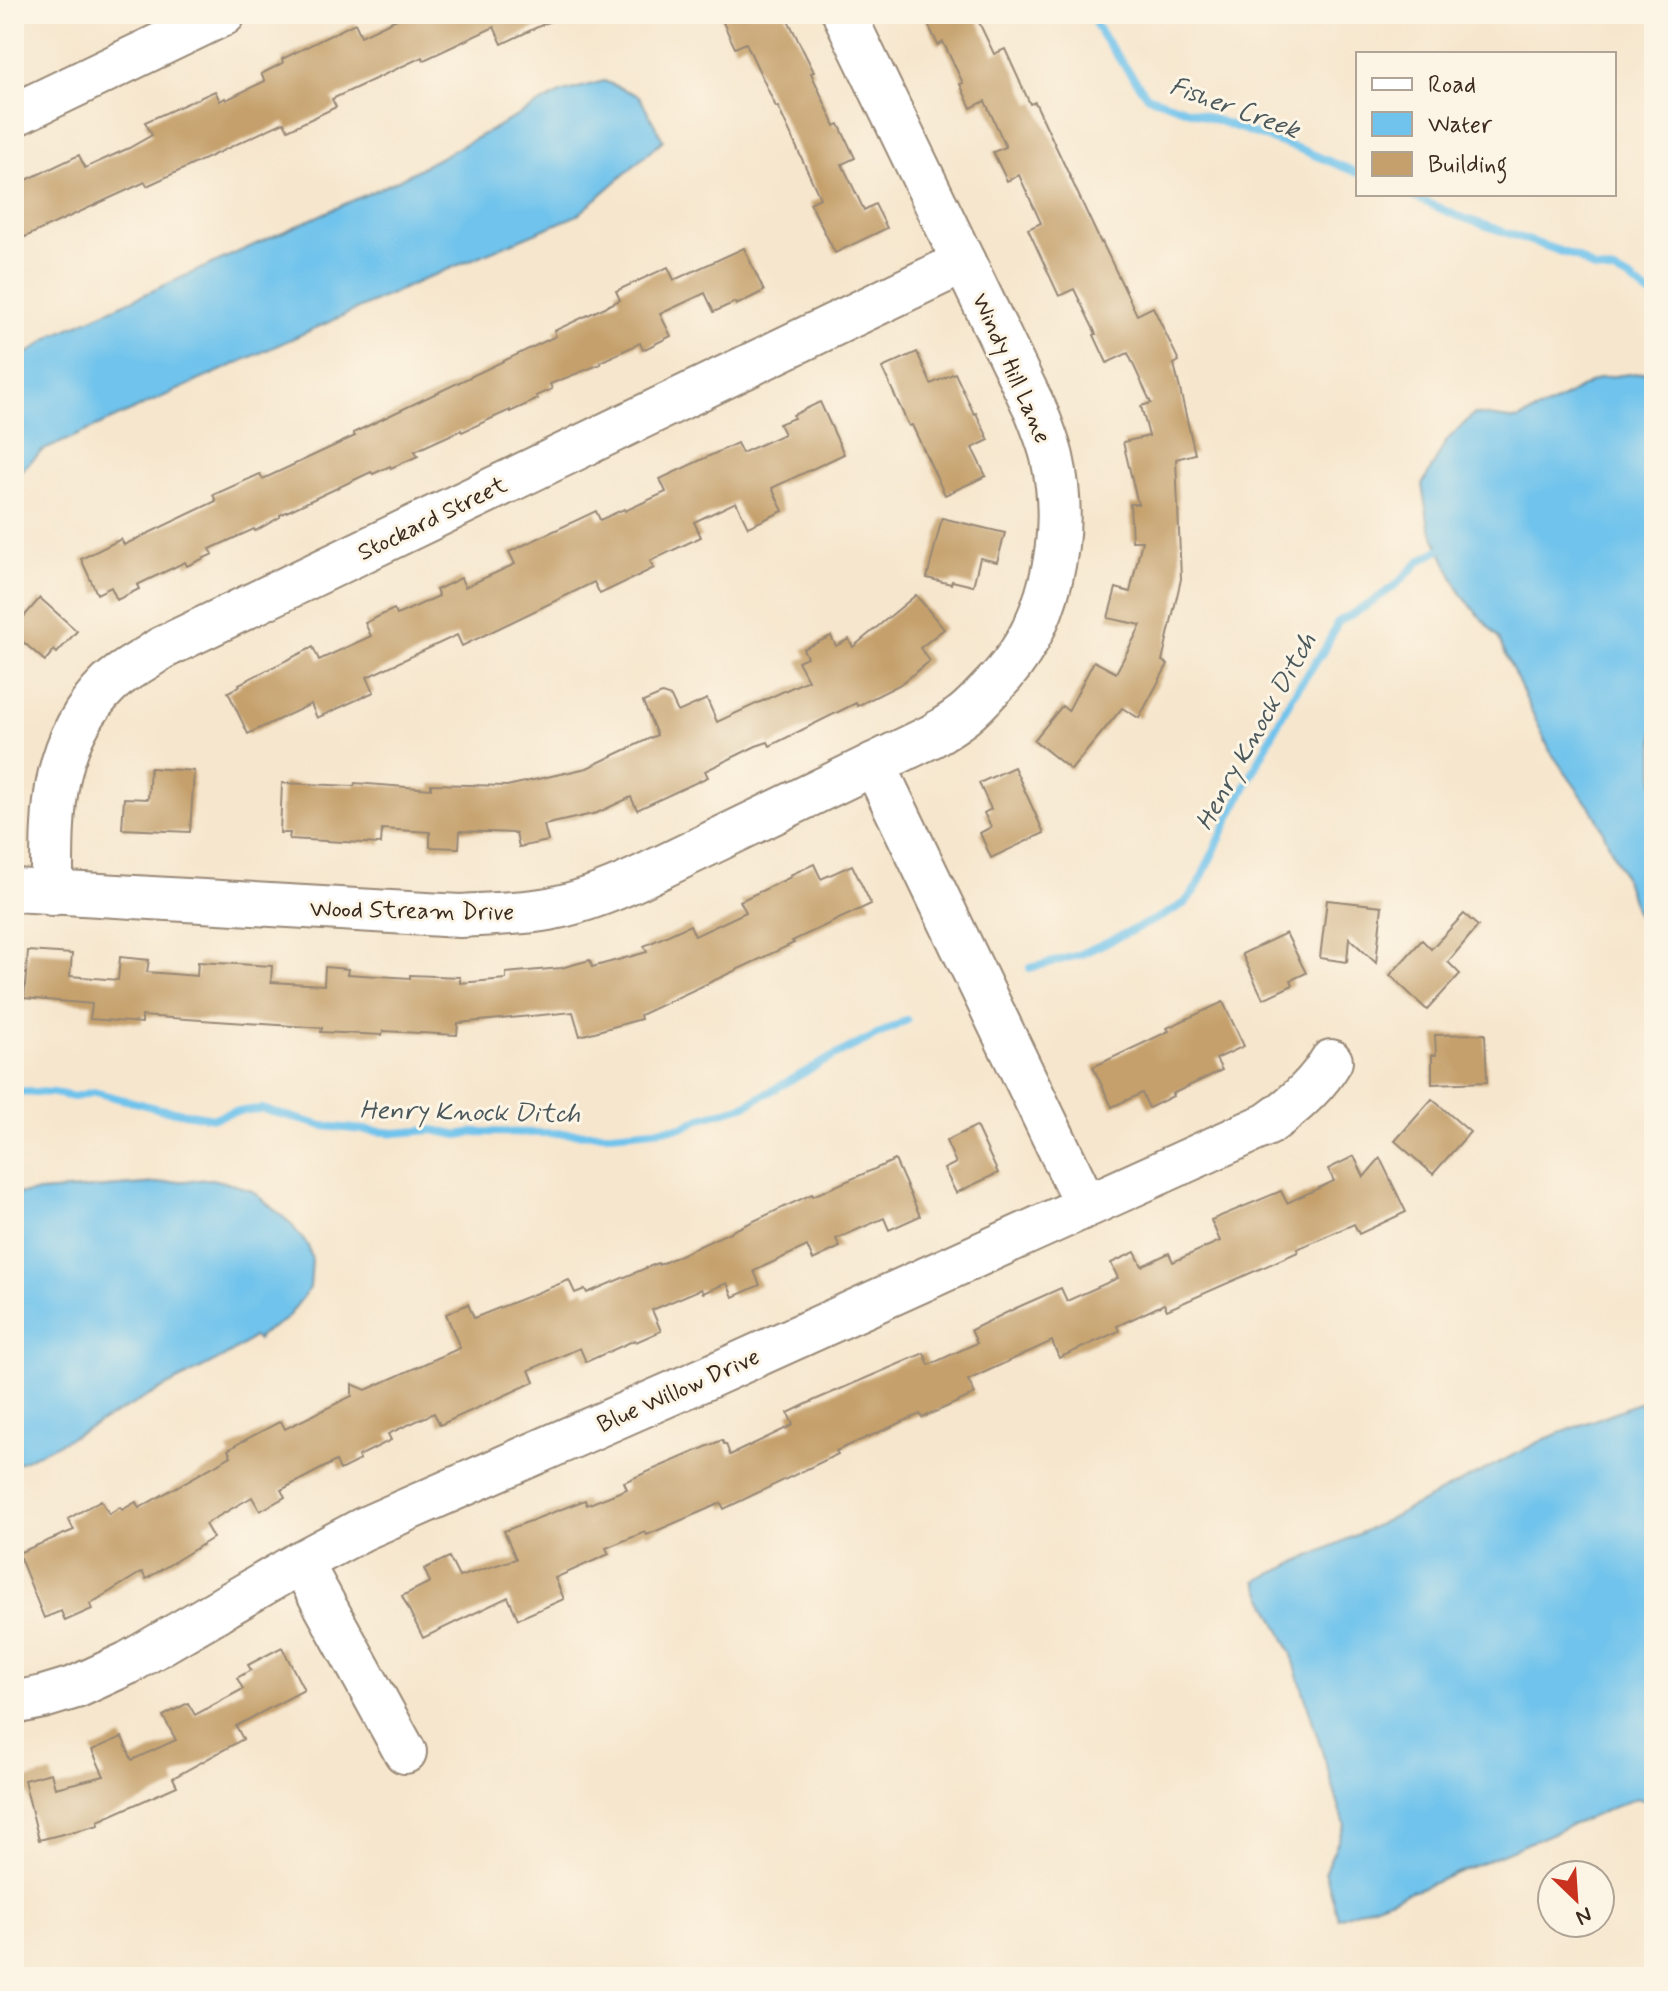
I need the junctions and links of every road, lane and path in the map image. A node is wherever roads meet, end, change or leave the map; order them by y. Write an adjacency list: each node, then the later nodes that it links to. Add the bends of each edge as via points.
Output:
1 (224, 14): 3 (street)
2 (844, 14): 4 (street, Windy Hill Lane)
3 (14, 115)
4 (964, 262): 5 (street, Windy Hill Lane, via 1048,444 1059,503 1053,572 1033,629 1000,680 957,720); 6 (street, Stockard Street, via 129,667 107,686 76,728 60,767)
5 (874, 764): 6 (street, Wood Stream Drive, via 613,890 544,910 460,916); 8 (street)
6 (33, 892)
7 (1331, 1061): 8 (street, Blue Willow Drive, via 1304,1096 1268,1124)
8 (1086, 1205): 9 (street, Blue Willow Drive, via 363,1529)
9 (301, 1562): 10 (street, Blue Willow Drive, via 128,1663 76,1687); 11 (street)
10 (14, 1703)
11 (405, 1752)

